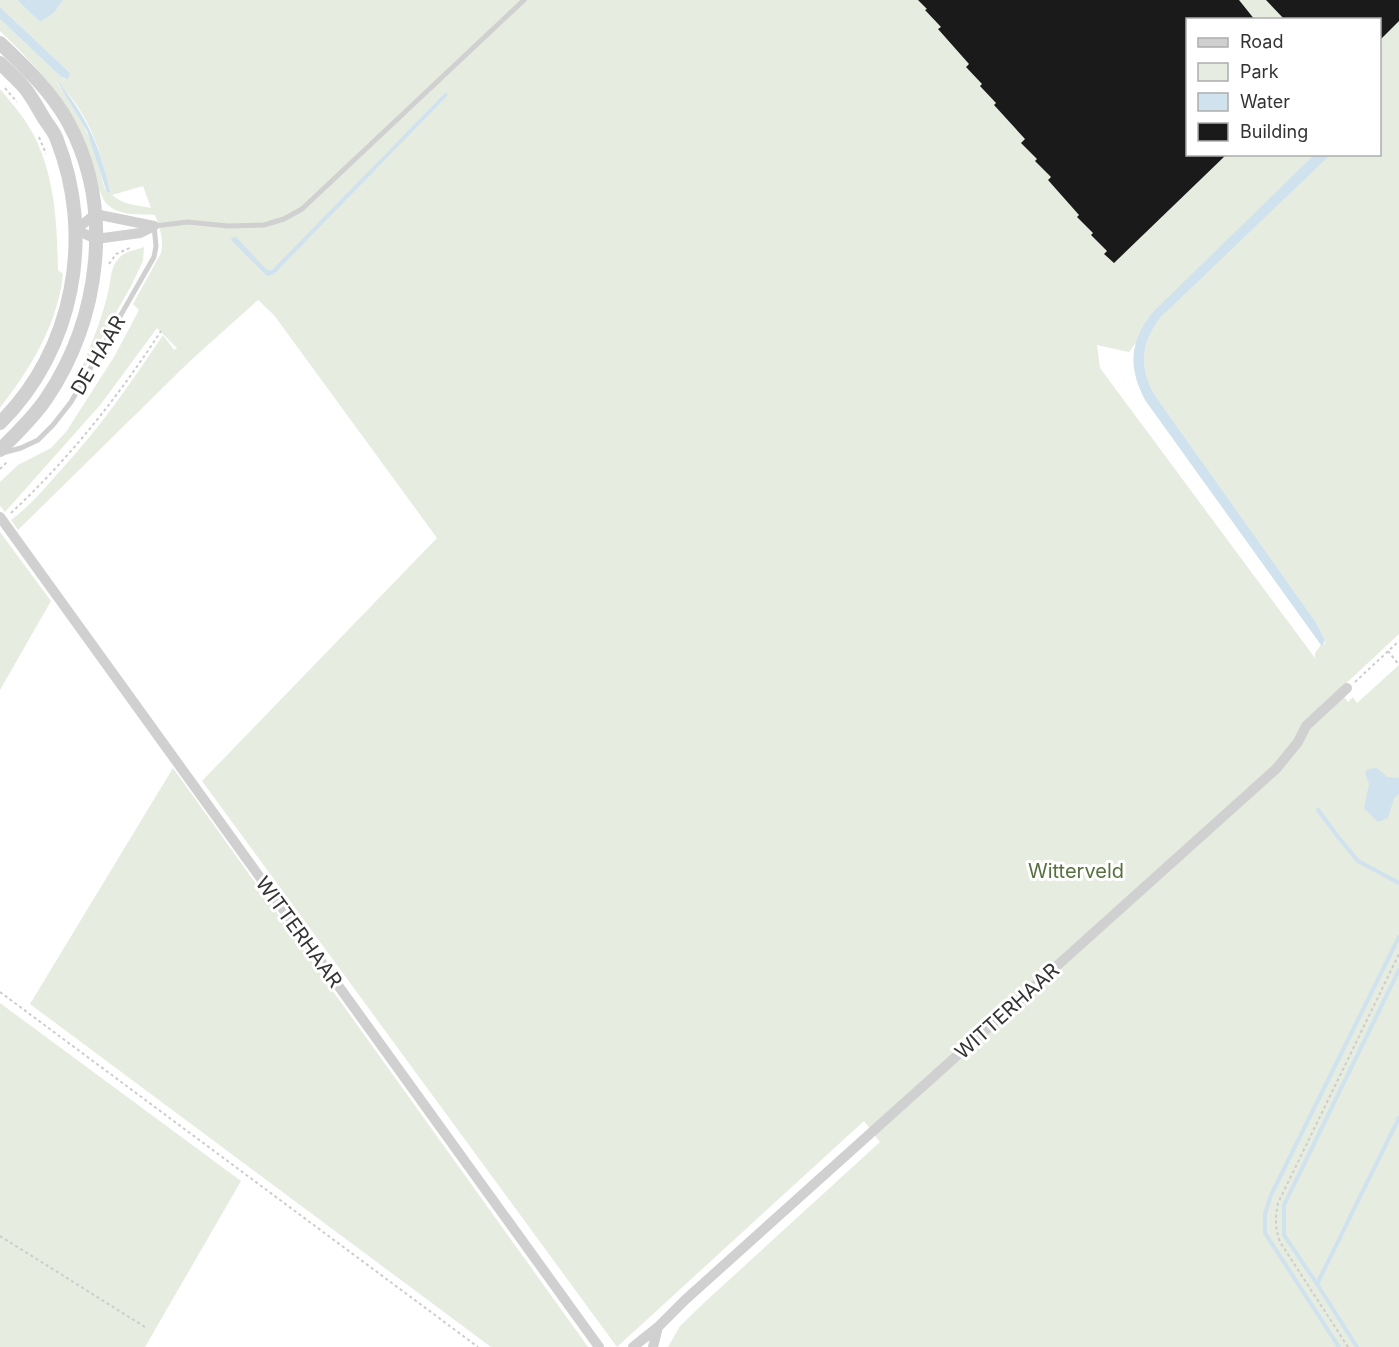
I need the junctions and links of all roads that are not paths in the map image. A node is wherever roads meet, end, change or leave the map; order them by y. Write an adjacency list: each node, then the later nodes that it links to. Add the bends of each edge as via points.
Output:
1 (524, 0): 5 (lane, via 302,209 264,225 188,222)
2 (0, 43): 4 (street, DE HAAR, via 45,88 68,122 86,164)
3 (0, 63): 6 (street, via 24,86 57,137 68,174)
4 (95, 214): 5 (street); 6 (street); 7 (street, DE HAAR)
5 (154, 226): 7 (street, via 140,233); 9 (lane, DE HAAR, via 154,257 71,402 38,440)
6 (76, 230): 7 (street); 8 (street, via 71,291 57,336 34,381)
7 (96, 239): 9 (street, DE HAAR, via 94,270 81,329 45,400)
8 (0, 423)
9 (0, 451)
10 (1, 519): 13 (street, WITTERHAAR)
11 (1347, 688): 12 (street, WITTERHAAR, via 1306,726 1276,769)
12 (658, 1327): 14 (street, WITTERHAAR); 15 (street)
13 (599, 1347)
14 (633, 1347)
15 (652, 1347)

